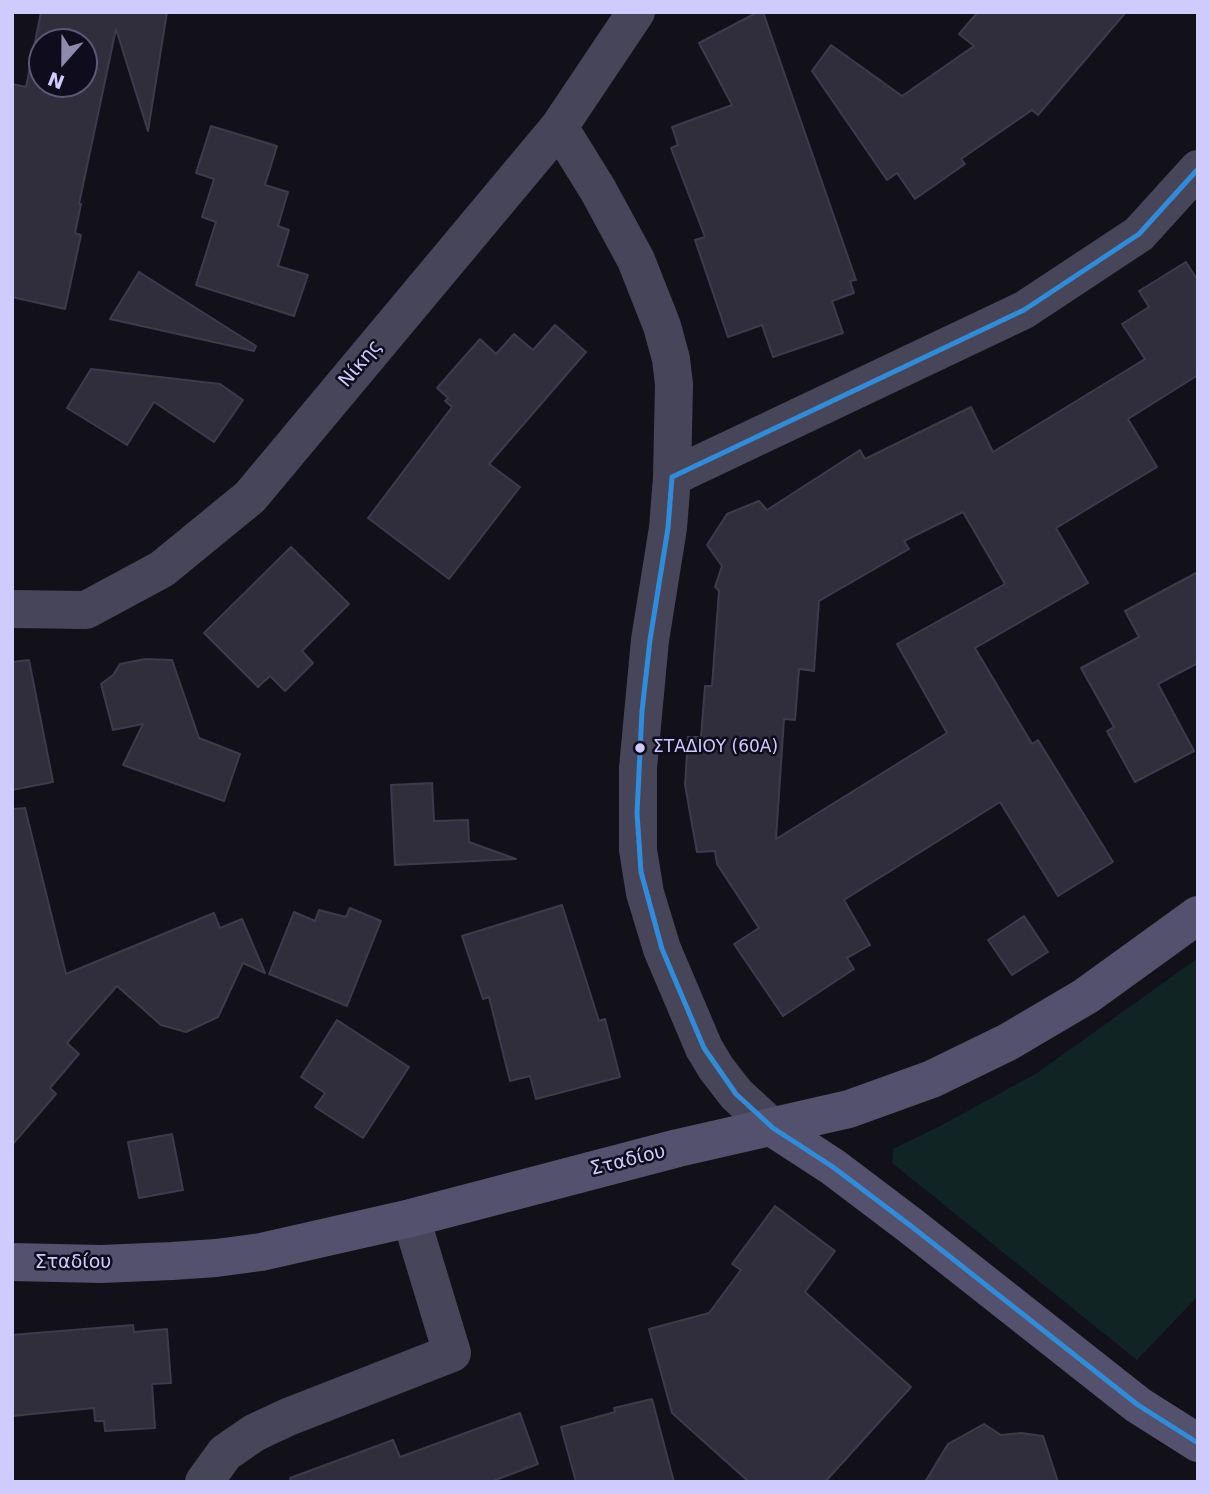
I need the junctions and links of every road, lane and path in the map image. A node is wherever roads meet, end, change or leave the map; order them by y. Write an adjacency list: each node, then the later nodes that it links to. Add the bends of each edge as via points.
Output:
1 (636, 12): 2 (street, Νίκης)
2 (559, 127): 4 (street, via 621,229 662,326 674,384); 5 (street, Νίκης, via 250,497 162,569 86,610)
3 (1198, 169): 4 (street, via 1139,234 1024,310)
4 (672, 477): 7 (street, via 642,711 641,872 662,949 704,1048 736,1094)
5 (12, 609)
6 (1198, 915): 7 (street, Σταδίου, via 1086,996 971,1061 880,1099)
7 (773, 1128): 8 (street, Σταδίου); 10 (street, via 911,1226 1138,1405)
8 (411, 1218): 9 (street, Σταδίου, via 216,1258 101,1264); 11 (street, via 452,1353 270,1425 233,1446)
9 (12, 1262)
10 (1198, 1443)
11 (204, 1482)

